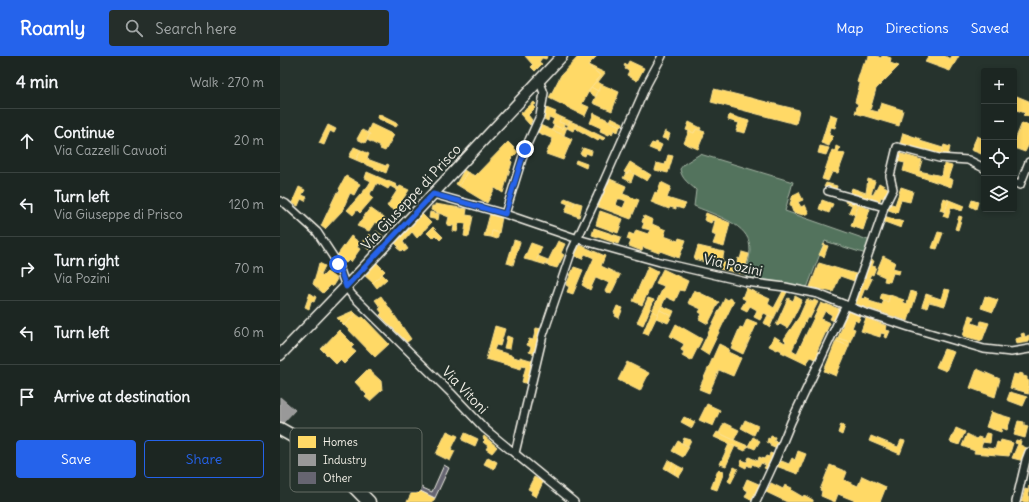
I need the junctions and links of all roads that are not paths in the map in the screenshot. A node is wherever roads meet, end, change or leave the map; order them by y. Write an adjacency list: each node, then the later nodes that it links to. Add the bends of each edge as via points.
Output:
1 (562, 56): 3 (main road, Via Giuseppe di Prisco)
2 (662, 56): 12 (street)
3 (539, 80): 8 (main road, Via Giuseppe di Prisco); 11 (street, via 544,93 540,116 525,149)
4 (1029, 162): 6 (street, via 1020,185)
5 (981, 166): 10 (street, via 968,160 939,158 897,147 890,176 893,188)
6 (1017, 184)
7 (828, 191): 10 (street)
8 (433, 194): 11 (street, Via Pozini); 13 (main road, Via Giuseppe di Prisco)
9 (280, 201): 13 (street, Via Vitoni, via 317,232 338,264)
10 (884, 207): 14 (street)
11 (505, 214): 12 (street, Via Pozini)
12 (578, 239): 14 (street, Via Pozini, via 746,282 818,294); 20 (street, via 543,335)
13 (346, 287): 16 (main road, Via Giuseppe di Prisco); 20 (street, Via Vitoni, via 352,296 485,429)
14 (848, 305): 15 (street, Via Pozini, via 909,327 984,349 1011,352); 24 (street, via 791,422)
15 (1029, 349)
16 (280, 355)
17 (280, 429): 18 (highway)
18 (290, 436)
19 (1029, 452): 25 (street)
20 (515, 453): 23 (street, Via Vitoni)
21 (359, 492): 22 (highway)
22 (369, 502)
23 (574, 502)
24 (756, 502)
25 (1016, 502)

